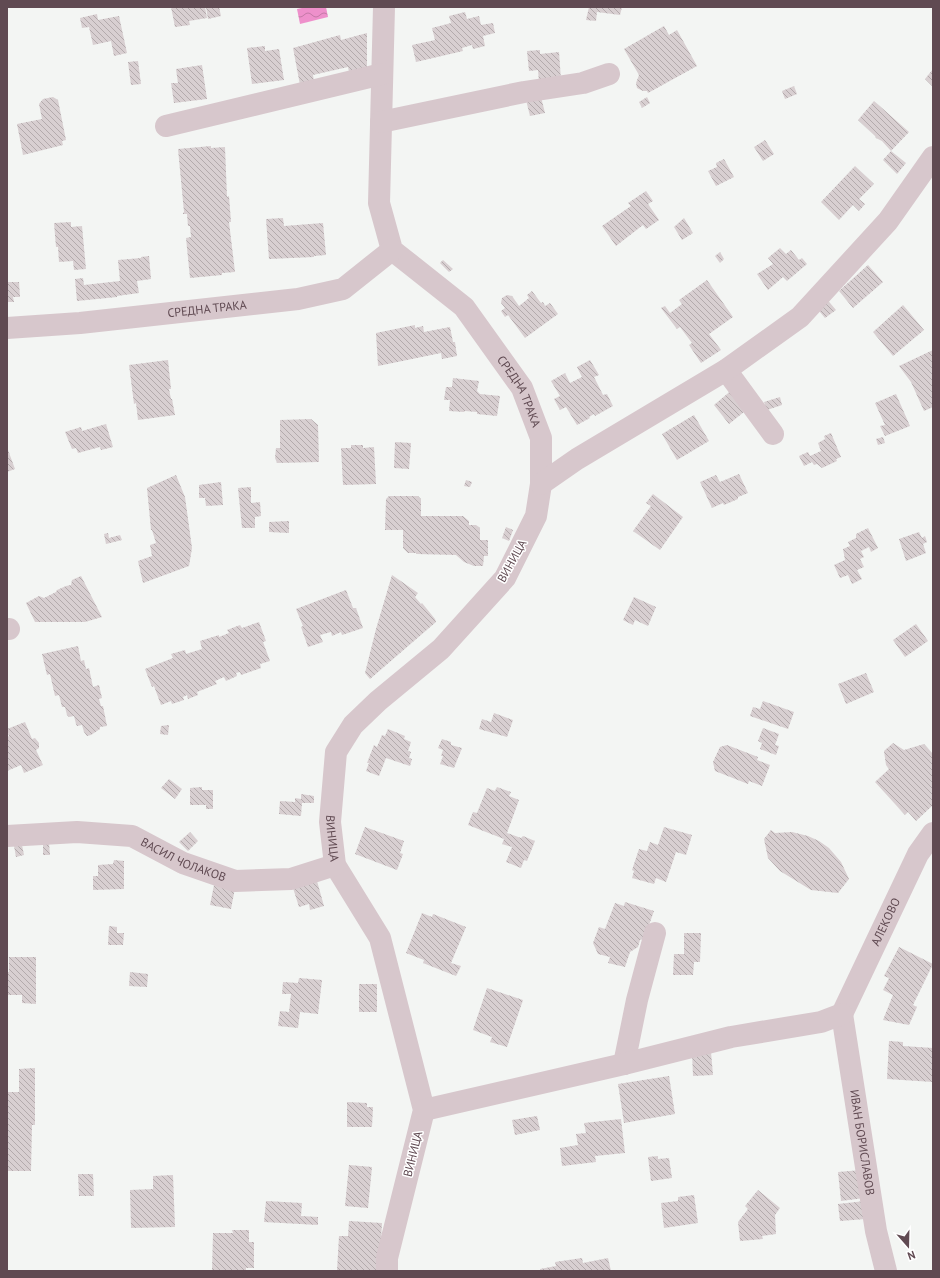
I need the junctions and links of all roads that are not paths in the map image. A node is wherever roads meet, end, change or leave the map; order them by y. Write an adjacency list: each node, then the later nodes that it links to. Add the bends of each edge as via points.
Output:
1 (384, 7): 2 (street)
2 (382, 74): 4 (street); 5 (street)
3 (609, 74): 4 (street, via 583,83 524,92)
4 (381, 122): 7 (street, via 379,203)
5 (166, 126)
6 (933, 157): 9 (street, via 888,222 800,317)
7 (392, 250): 8 (street, СРЕДНА ТРАКА, via 343,289 298,299 80,323); 11 (street, СРЕДНА ТРАКА, via 464,307 522,388 541,438)
8 (7, 328)
9 (726, 370): 10 (street); 11 (street, via 577,459)
10 (773, 434)
11 (541, 484): 14 (street, ВИНИЦА, via 536,516 505,578 441,649 353,725 336,752 330,822)
12 (933, 833): 16 (street, АЛЕКОВО, via 918,854)
13 (7, 836): 14 (street, ВАСИЛ ЧОЛАКОВ, via 77,832 132,836 183,863 235,881 291,879)
14 (335, 865): 18 (street, ВИНИЦА, via 380,938)
15 (654, 933): 17 (street)
16 (842, 1014): 17 (street, via 820,1022 732,1037); 20 (street, ИВАН БОРИСЛАВОВ, via 876,1231)
17 (624, 1064): 18 (street)
18 (424, 1110): 19 (street, ВИНИЦА, via 387,1258)
19 (387, 1271)
20 (886, 1271)

